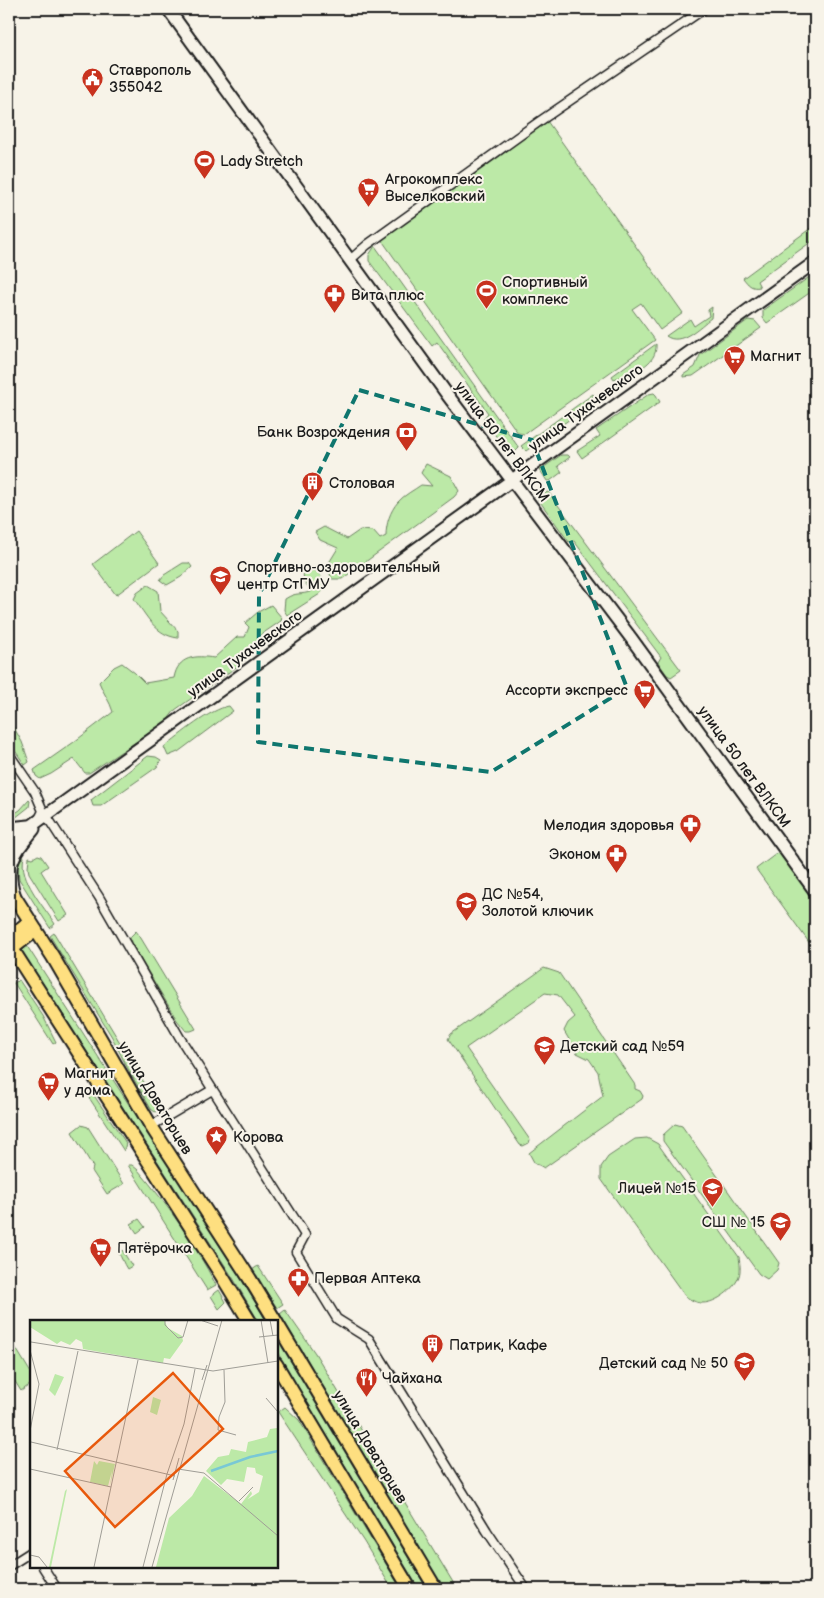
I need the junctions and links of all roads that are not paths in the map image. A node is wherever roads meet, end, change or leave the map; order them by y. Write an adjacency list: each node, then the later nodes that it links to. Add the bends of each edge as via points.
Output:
1 (168, 9): 3 (street, улица 50 лет ВЛКСМ)
2 (704, 9): 3 (street, via 540,121)
3 (350, 260): 5 (street, улица 50 лет ВЛКСМ)
4 (815, 262): 5 (street, улица Тухачевского)
5 (512, 481): 7 (street, улица Тухачевского); 10 (street, улица 50 лет ВЛКСМ)
6 (9, 754): 7 (street, via 34,792 43,812)
7 (39, 820): 8 (street); 9 (street, улица Тухачевского); 11 (street, via 13,857); 16 (street, via 99,898)
8 (9, 828)
9 (9, 842)
10 (815, 891)
11 (12, 894): 12 (main road, улица Доваторцев)
12 (33, 925): 13 (main road); 17 (main road, улица Доваторцев)
13 (10, 943): 15 (main road)
14 (9, 963): 15 (main road)
15 (24, 969): 18 (main road)
16 (212, 1090): 17 (street); 28 (street, via 305,1235 296,1252 337,1319 369,1339)
17 (151, 1126): 19 (main road, улица Доваторцев)
18 (249, 1320)
19 (275, 1320)
20 (278, 1325): 27 (main road, улица Доваторцев)
21 (278, 1367): 26 (main road)
22 (30, 1553): 23 (street)
23 (9, 1566)
24 (44, 1568): 25 (street)
25 (57, 1589)
26 (410, 1589)
27 (436, 1589)
28 (526, 1589)

